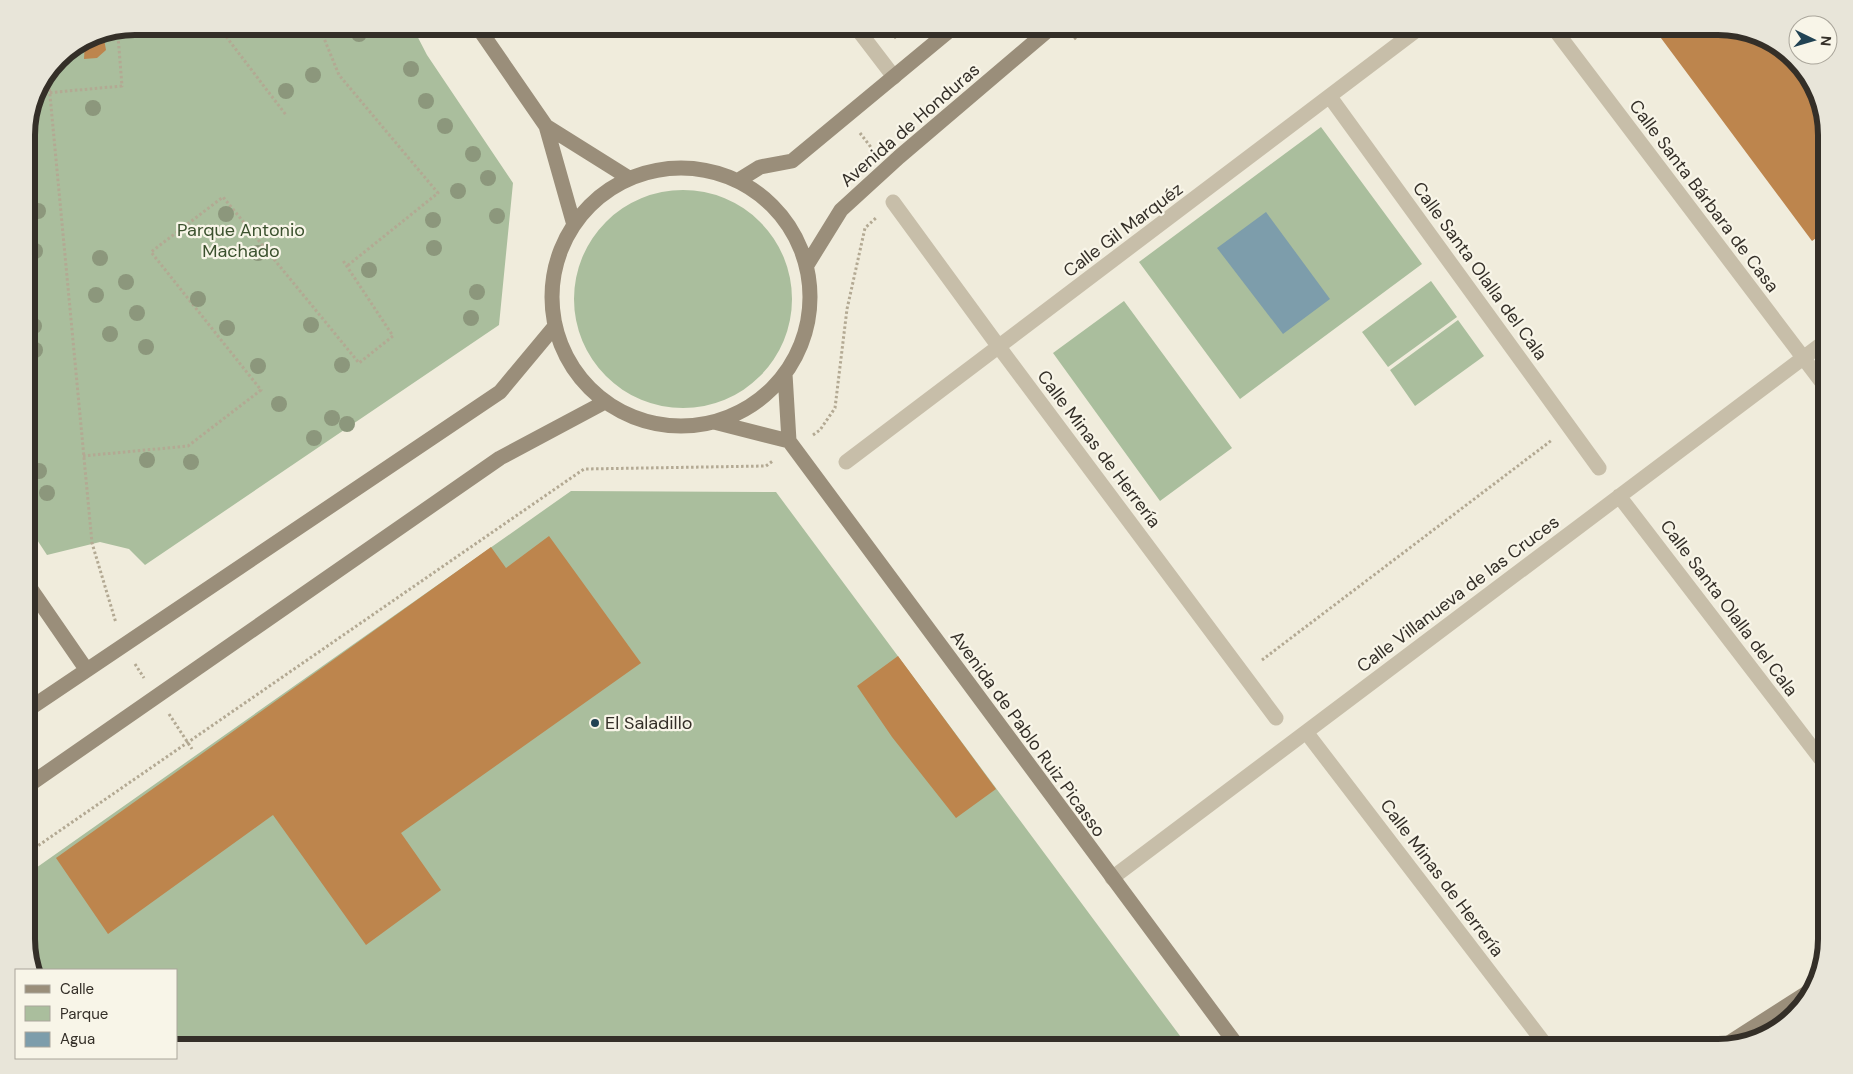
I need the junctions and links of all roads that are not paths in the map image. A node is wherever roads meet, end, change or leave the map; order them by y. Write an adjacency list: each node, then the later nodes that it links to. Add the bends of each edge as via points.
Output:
1 (483, 35): 9 (street)
2 (862, 35): 7 (street)
3 (944, 35): 7 (street)
4 (1042, 35): 14 (street, Avenida de Honduras, via 841,210)
5 (1410, 35): 8 (street, Calle Gil Marquéz)
6 (1559, 35): 18 (street, Calle Santa Bárbara de Casa)
7 (894, 77): 11 (street, via 792,161 760,168)
8 (1330, 97): 17 (street, Calle Gil Marquéz); 25 (street, Calle Santa Olalla del Cala)
9 (546, 126): 10 (street); 13 (street)
10 (629, 178): 11 (street, via 666,168 684,168 703,169); 13 (street, via 598,197)
11 (739, 180): 14 (street, via 770,202 793,230)
12 (894, 202): 17 (street, Calle Minas de Herrería)
13 (574, 224): 15 (street, via 554,274)
14 (807, 265): 19 (street, via 810,303 805,331)
15 (555, 326): 21 (street, via 566,355 583,381); 28 (street, via 500,392)
16 (1818, 346): 18 (street, Calle Villanueva de las Cruces)
17 (999, 347): 24 (street, Calle Gil Marquéz); 30 (street, Calle Minas de Herrería)
18 (1803, 357): 20 (street, Calle Santa Bárbara de Casa); 26 (street, Calle Villanueva de las Cruces)
19 (785, 374): 22 (street, via 766,395 741,412); 23 (street)
20 (1818, 377)
21 (605, 402): 22 (street, via 630,416 658,424 686,426); 33 (street, via 500,458)
22 (714, 422): 23 (street)
23 (791, 444): 34 (street, Avenida de Pablo Ruiz Picasso)
24 (846, 462)
25 (1599, 468)
26 (1619, 496): 31 (street, Calle Villanueva de las Cruces); 32 (street, Calle Santa Olalla del Cala)
27 (35, 595): 28 (street)
28 (86, 669): 29 (street)
29 (35, 705)
30 (1276, 718)
31 (1306, 732): 34 (street, Calle Villanueva de las Cruces); 38 (street, Calle Minas de Herrería)
32 (1818, 754)
33 (35, 781)
34 (1112, 878): 37 (street, Avenida de Pablo Ruiz Picasso)
35 (1798, 999): 36 (street)
36 (1738, 1037)
37 (1232, 1039)
38 (1541, 1039)

